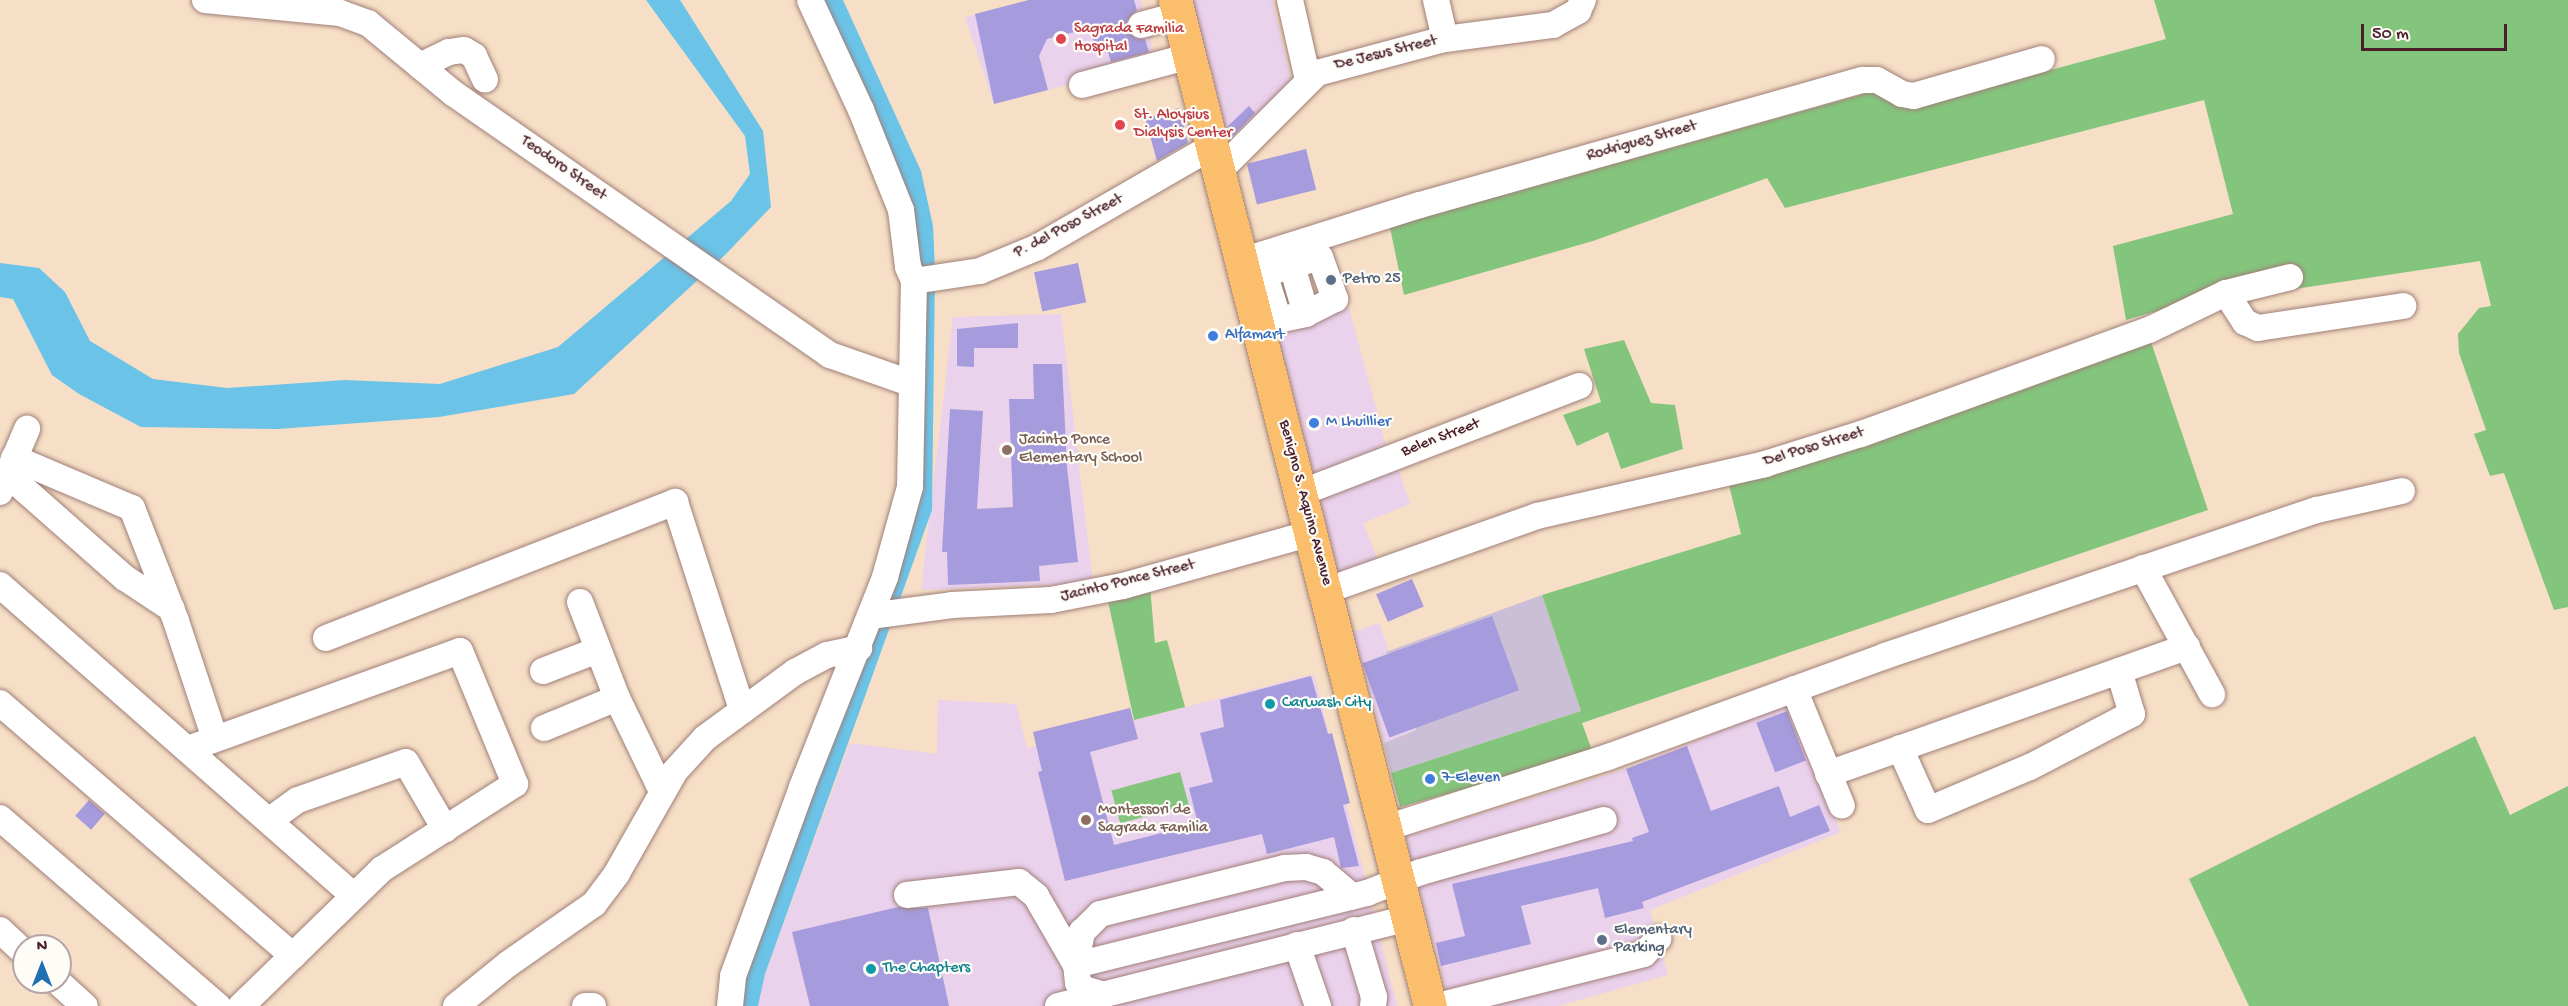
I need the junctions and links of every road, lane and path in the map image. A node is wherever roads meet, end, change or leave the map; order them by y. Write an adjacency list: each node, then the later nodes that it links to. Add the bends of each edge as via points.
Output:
1 (205, 0): 11 (street, Teodoro Street, via 340,13 368,23)
2 (810, 0): 18 (street, via 890,181)
3 (1290, 0): 13 (street)
4 (1436, 0): 8 (street)
5 (1582, 0): 8 (street, De Jesus Street, via 1578,11 1553,25)
6 (1177, 8): 7 (street); 9 (main road, Benigno S. Aquino Avenue)
7 (1141, 25)
8 (1445, 39): 13 (street, De Jesus Street, via 1329,68)
9 (1190, 57): 14 (street); 15 (main road, Benigno S. Aquino Avenue)
10 (2042, 59): 16 (street, Rodriguez Street, via 1914,96 1877,80 1863,80 1420,205)
11 (420, 66): 12 (street, via 449,52 464,50 474,56); 22 (street, Teodoro Street, via 453,93 830,354)
12 (485, 80)
13 (1308, 80): 15 (street, De Jesus Street)
14 (1082, 85)
15 (1216, 158): 16 (main road, Benigno S. Aquino Avenue); 18 (street, P. del Poso Street, via 1038,247 980,271)
16 (1251, 271): 21 (main road, Benigno S. Aquino Avenue); 21 (street, via 1292,266 1320,257 1335,299 1306,314)
17 (2290, 277): 19 (street, Del Poso Street)
18 (914, 281): 22 (street)
19 (2226, 293): 20 (street, via 2245,322 2258,328); 31 (street, Del Poso Street, via 2148,330 1861,434 1765,464 1537,516)
20 (2403, 306)
21 (1269, 322): 27 (main road, Benigno S. Aquino Avenue)
22 (910, 382): 34 (street, via 910,487)
23 (1579, 386): 27 (street, Belen Street)
24 (27, 429): 25 (street)
25 (7, 475): 33 (street, via 125,578); 33 (street, via 132,508)
26 (2402, 491): 29 (street, via 2317,510)
27 (1303, 492): 28 (main road, Benigno S. Aquino Avenue)
28 (1311, 533): 31 (main road, Benigno S. Aquino Avenue); 34 (street, Jacinto Ponce Street, via 1123,586 1051,600 952,604)
29 (2144, 568): 36 (street); 41 (street)
30 (0, 585): 49 (street)
31 (1328, 590): 56 (main road, Benigno S. Aquino Avenue)
32 (579, 602): 38 (street)
33 (172, 609): 47 (street)
34 (870, 615): 37 (street)
35 (326, 638): 45 (street, via 675,502)
36 (2187, 647): 40 (street); 42 (street)
37 (859, 648): 45 (street, via 827,655); 78 (street, via 733,976)
38 (598, 650): 39 (street); 43 (street)
39 (543, 670)
40 (2119, 670): 48 (street); 48 (street, via 2132,714 2030,767 1928,810)
41 (1794, 689): 50 (street); 56 (street, via 1608,757)
42 (2212, 694)
43 (617, 698): 46 (street); 51 (street)
44 (0, 703): 68 (street)
45 (742, 710): 51 (street, via 705,738)
46 (544, 728)
47 (215, 739): 49 (street); 57 (street, via 460,651 515,784)
48 (1900, 748): 50 (street)
49 (188, 749): 54 (street)
50 (1828, 774): 52 (street)
51 (662, 791): 75 (street, via 617,873 594,904)
52 (1842, 806)
53 (0, 818): 73 (street)
54 (270, 820): 57 (street, via 298,800 406,762); 59 (street)
55 (1604, 820): 58 (street)
56 (1386, 828): 58 (main road, Benigno S. Aquino Avenue)
57 (445, 829): 59 (street, via 382,869)
58 (1401, 880): 61 (street); 62 (main road, Benigno S. Aquino Avenue)
59 (354, 896): 68 (street)
60 (907, 896): 69 (street, via 1019,882 1036,896)
61 (1352, 896): 69 (street); 69 (street, via 1323,872 1306,867 1262,874 1100,915 1082,932)
62 (1409, 918): 64 (street); 82 (main road, Benigno S. Aquino Avenue)
63 (0, 930): 66 (street)
64 (1354, 930): 67 (street); 81 (street, via 1374,997)
65 (1658, 939): 83 (street, via 1644,954)
66 (12, 941)
67 (1297, 945): 71 (street); 80 (street)
68 (293, 956): 74 (street)
69 (1076, 965): 71 (street, via 1078,983)
70 (72, 994): 72 (street)
71 (1104, 995): 79 (street)
72 (85, 1006)
73 (218, 1006)
74 (241, 1006)
75 (456, 1006)
76 (585, 1006): 77 (street)
77 (592, 1006)
78 (730, 1006)
79 (1058, 1006)
80 (1318, 1006)
81 (1373, 1006)
82 (1430, 1006)
83 (1437, 1006)

